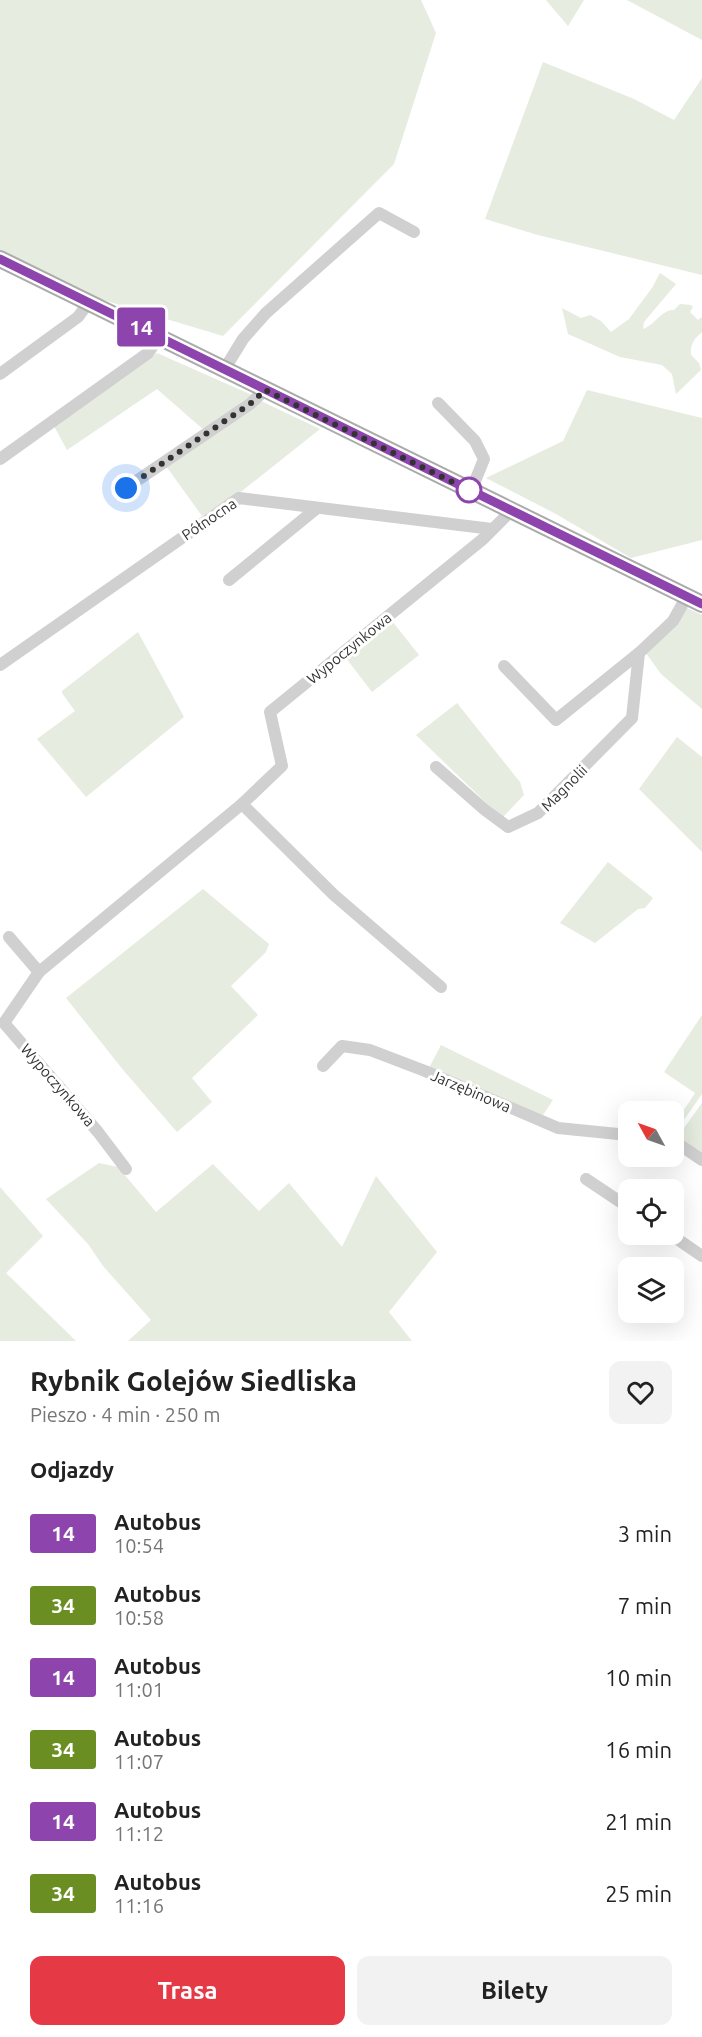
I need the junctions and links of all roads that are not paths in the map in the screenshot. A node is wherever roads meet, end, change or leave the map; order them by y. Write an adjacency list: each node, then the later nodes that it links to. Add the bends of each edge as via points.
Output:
1 (414, 232): 5 (street, via 379,213 266,313 243,339)
2 (0, 259): 3 (main road)
3 (88, 302): 4 (main road); 6 (street, via 78,317)
4 (160, 336): 5 (main road); 9 (street, via 148,353)
5 (224, 370): 7 (main road)
6 (0, 374)
7 (265, 390): 10 (street); 11 (main road)
8 (438, 403): 11 (street, via 475,441 484,459)
9 (0, 459)
10 (126, 488)
11 (471, 491): 13 (main road)
12 (317, 508): 14 (street, Północna); 15 (street); 18 (street, Północna, via 239,498)
13 (511, 511): 14 (street, Wypoczynkowa); 16 (main road)
14 (492, 529): 21 (street, Wypoczynkowa, via 270,712 282,766)
15 (229, 580)
16 (695, 600): 17 (street)
17 (639, 653): 19 (street, via 556,720); 20 (street, Magnolii, via 632,718 538,813 508,827)
18 (0, 665)
19 (504, 666)
20 (436, 767)
21 (242, 804): 23 (street, Wypoczynkowa); 24 (street, via 333,894)
22 (9, 937): 23 (street)
23 (39, 972): 29 (street, Wypoczynkowa, via 4,1023)
24 (441, 987)
25 (323, 1066): 26 (street, Jarzębinowa, via 342,1046 370,1050 558,1128)
26 (618, 1134)
27 (684, 1148): 28 (street)
28 (702, 1160)
29 (126, 1169)
30 (586, 1179): 31 (street)
31 (618, 1200)
32 (684, 1244): 33 (street)
33 (702, 1256)

